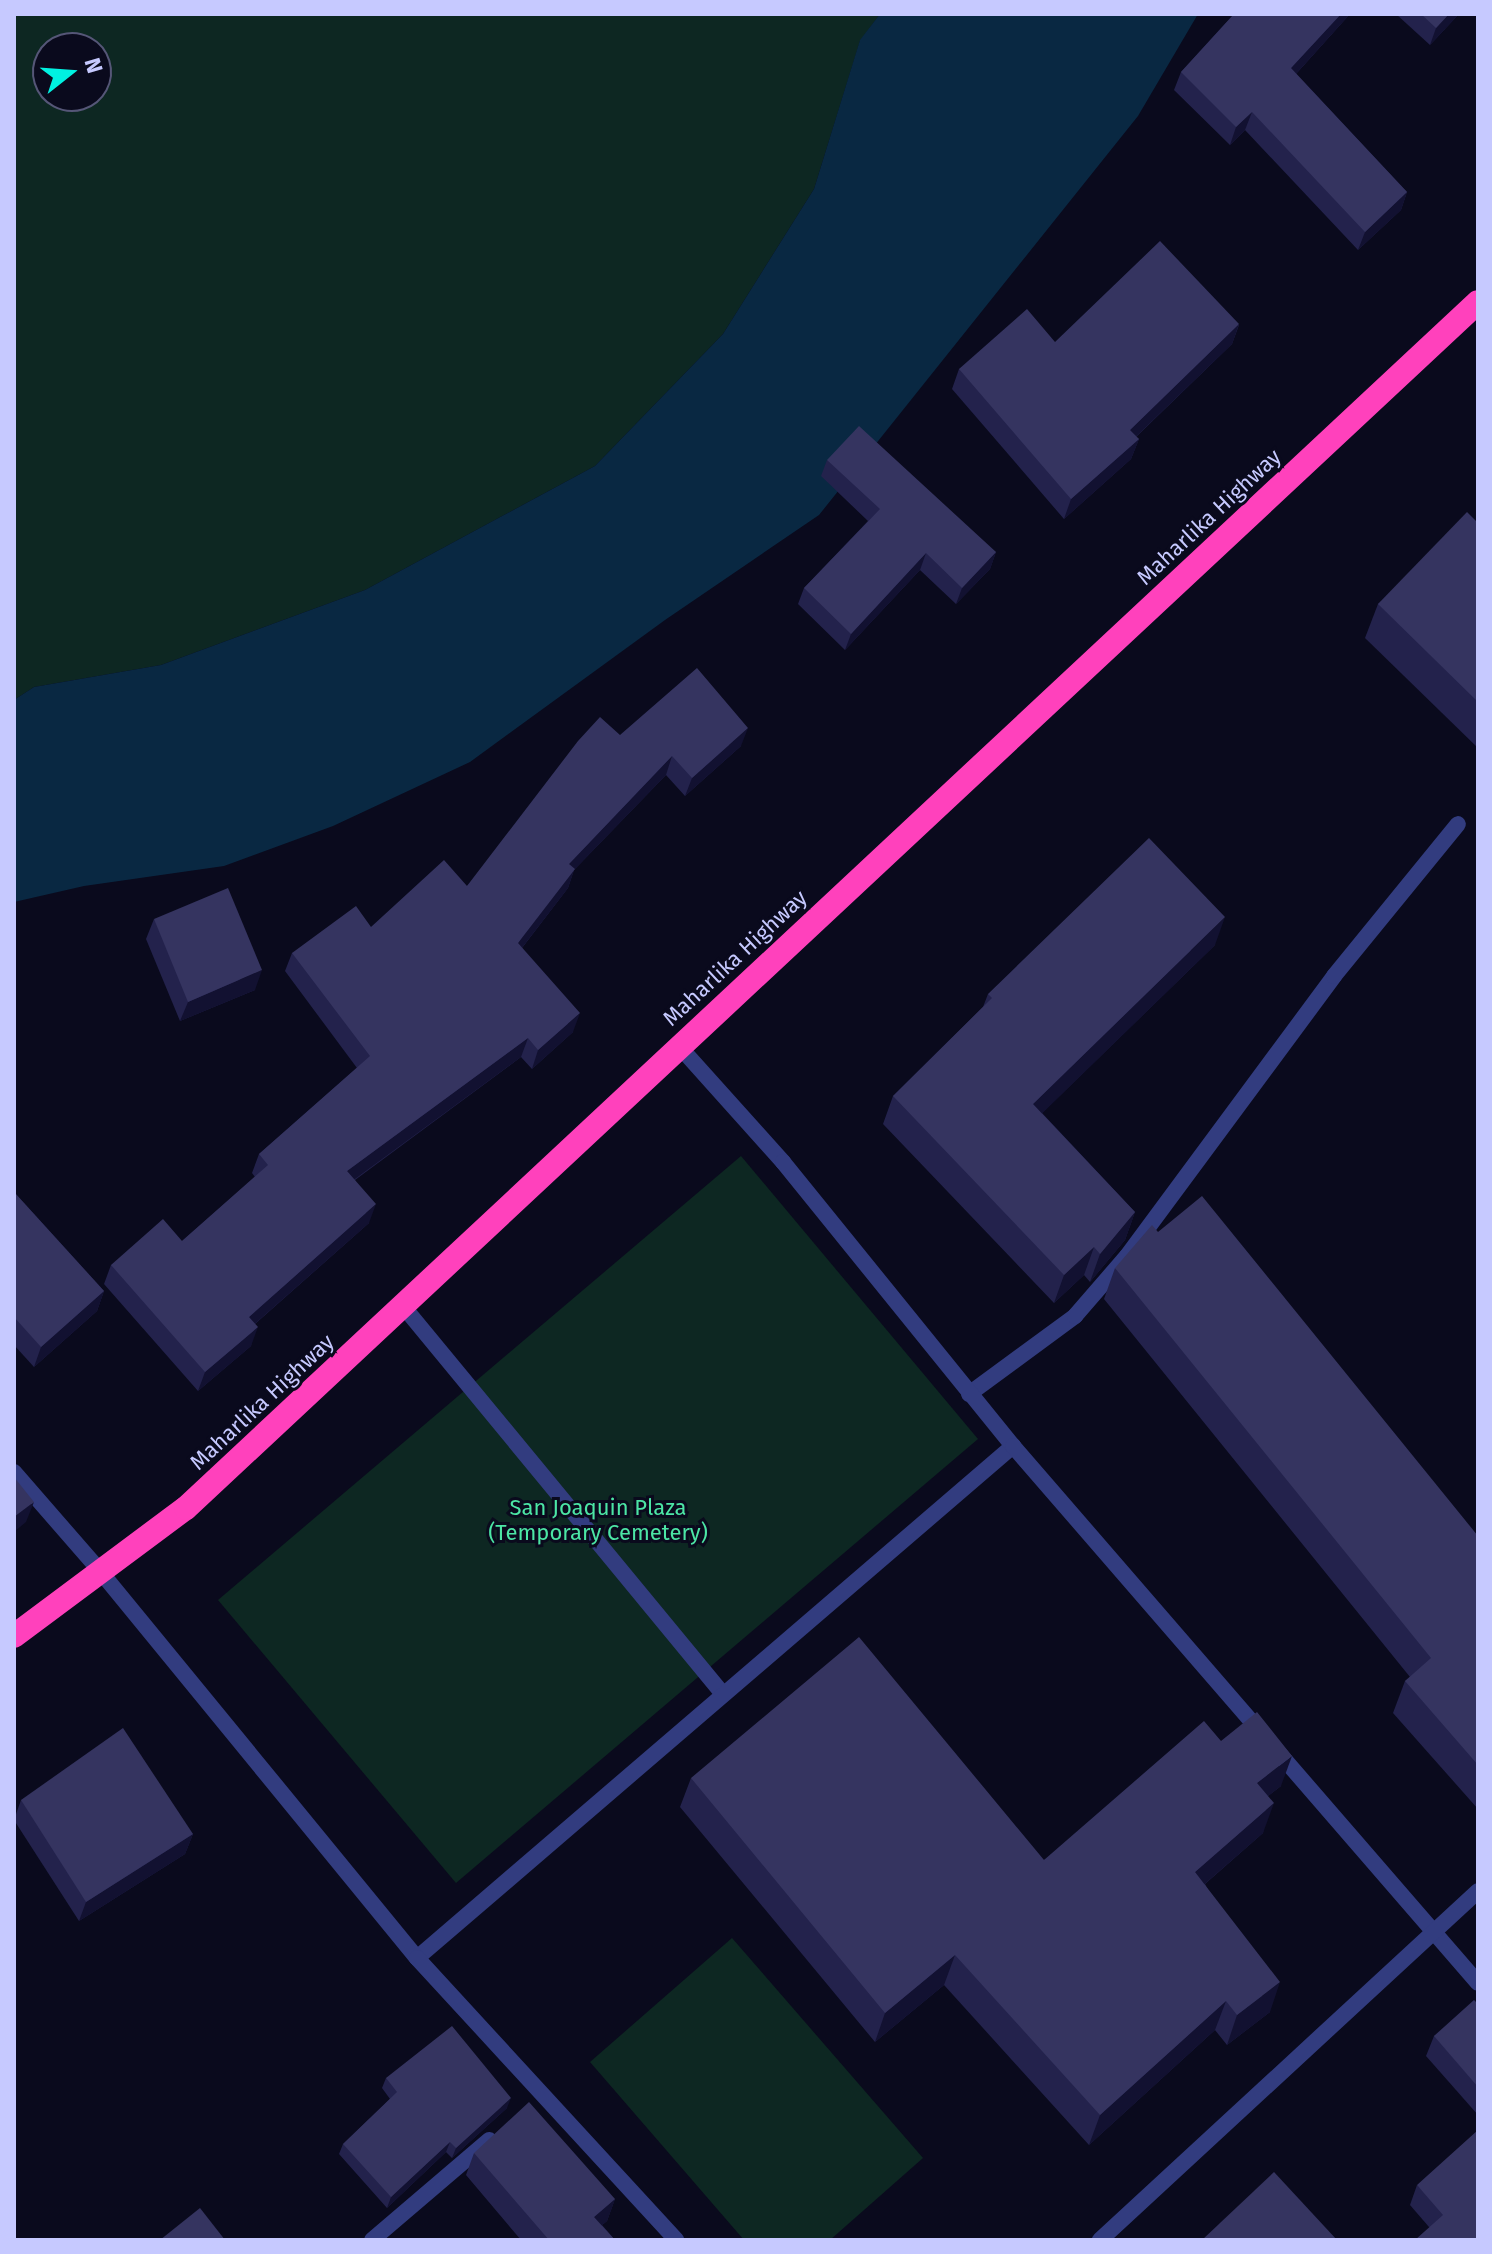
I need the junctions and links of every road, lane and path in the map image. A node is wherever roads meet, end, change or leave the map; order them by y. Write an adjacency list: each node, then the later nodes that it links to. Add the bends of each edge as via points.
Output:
1 (1478, 302): 3 (highway, Maharlika Highway)
2 (1458, 824): 5 (street, via 1334,976 1127,1256 1075,1316)
3 (679, 1046): 4 (highway, Maharlika Highway); 5 (street, via 783,1162)
4 (403, 1306): 8 (highway, Maharlika Highway, via 186,1508); 10 (street)
5 (969, 1394): 6 (street)
6 (1013, 1446): 10 (street); 12 (street)
7 (14, 1472): 8 (street)
8 (100, 1571): 9 (highway, Maharlika Highway); 13 (street)
9 (14, 1636)
10 (723, 1694): 13 (street)
11 (1478, 1891): 12 (street)
12 (1434, 1931): 14 (street); 18 (street)
13 (417, 1958): 17 (street, via 535,2098)
14 (1478, 1983)
15 (507, 2124): 16 (street)
16 (372, 2240)
17 (676, 2240)
18 (1100, 2240)

